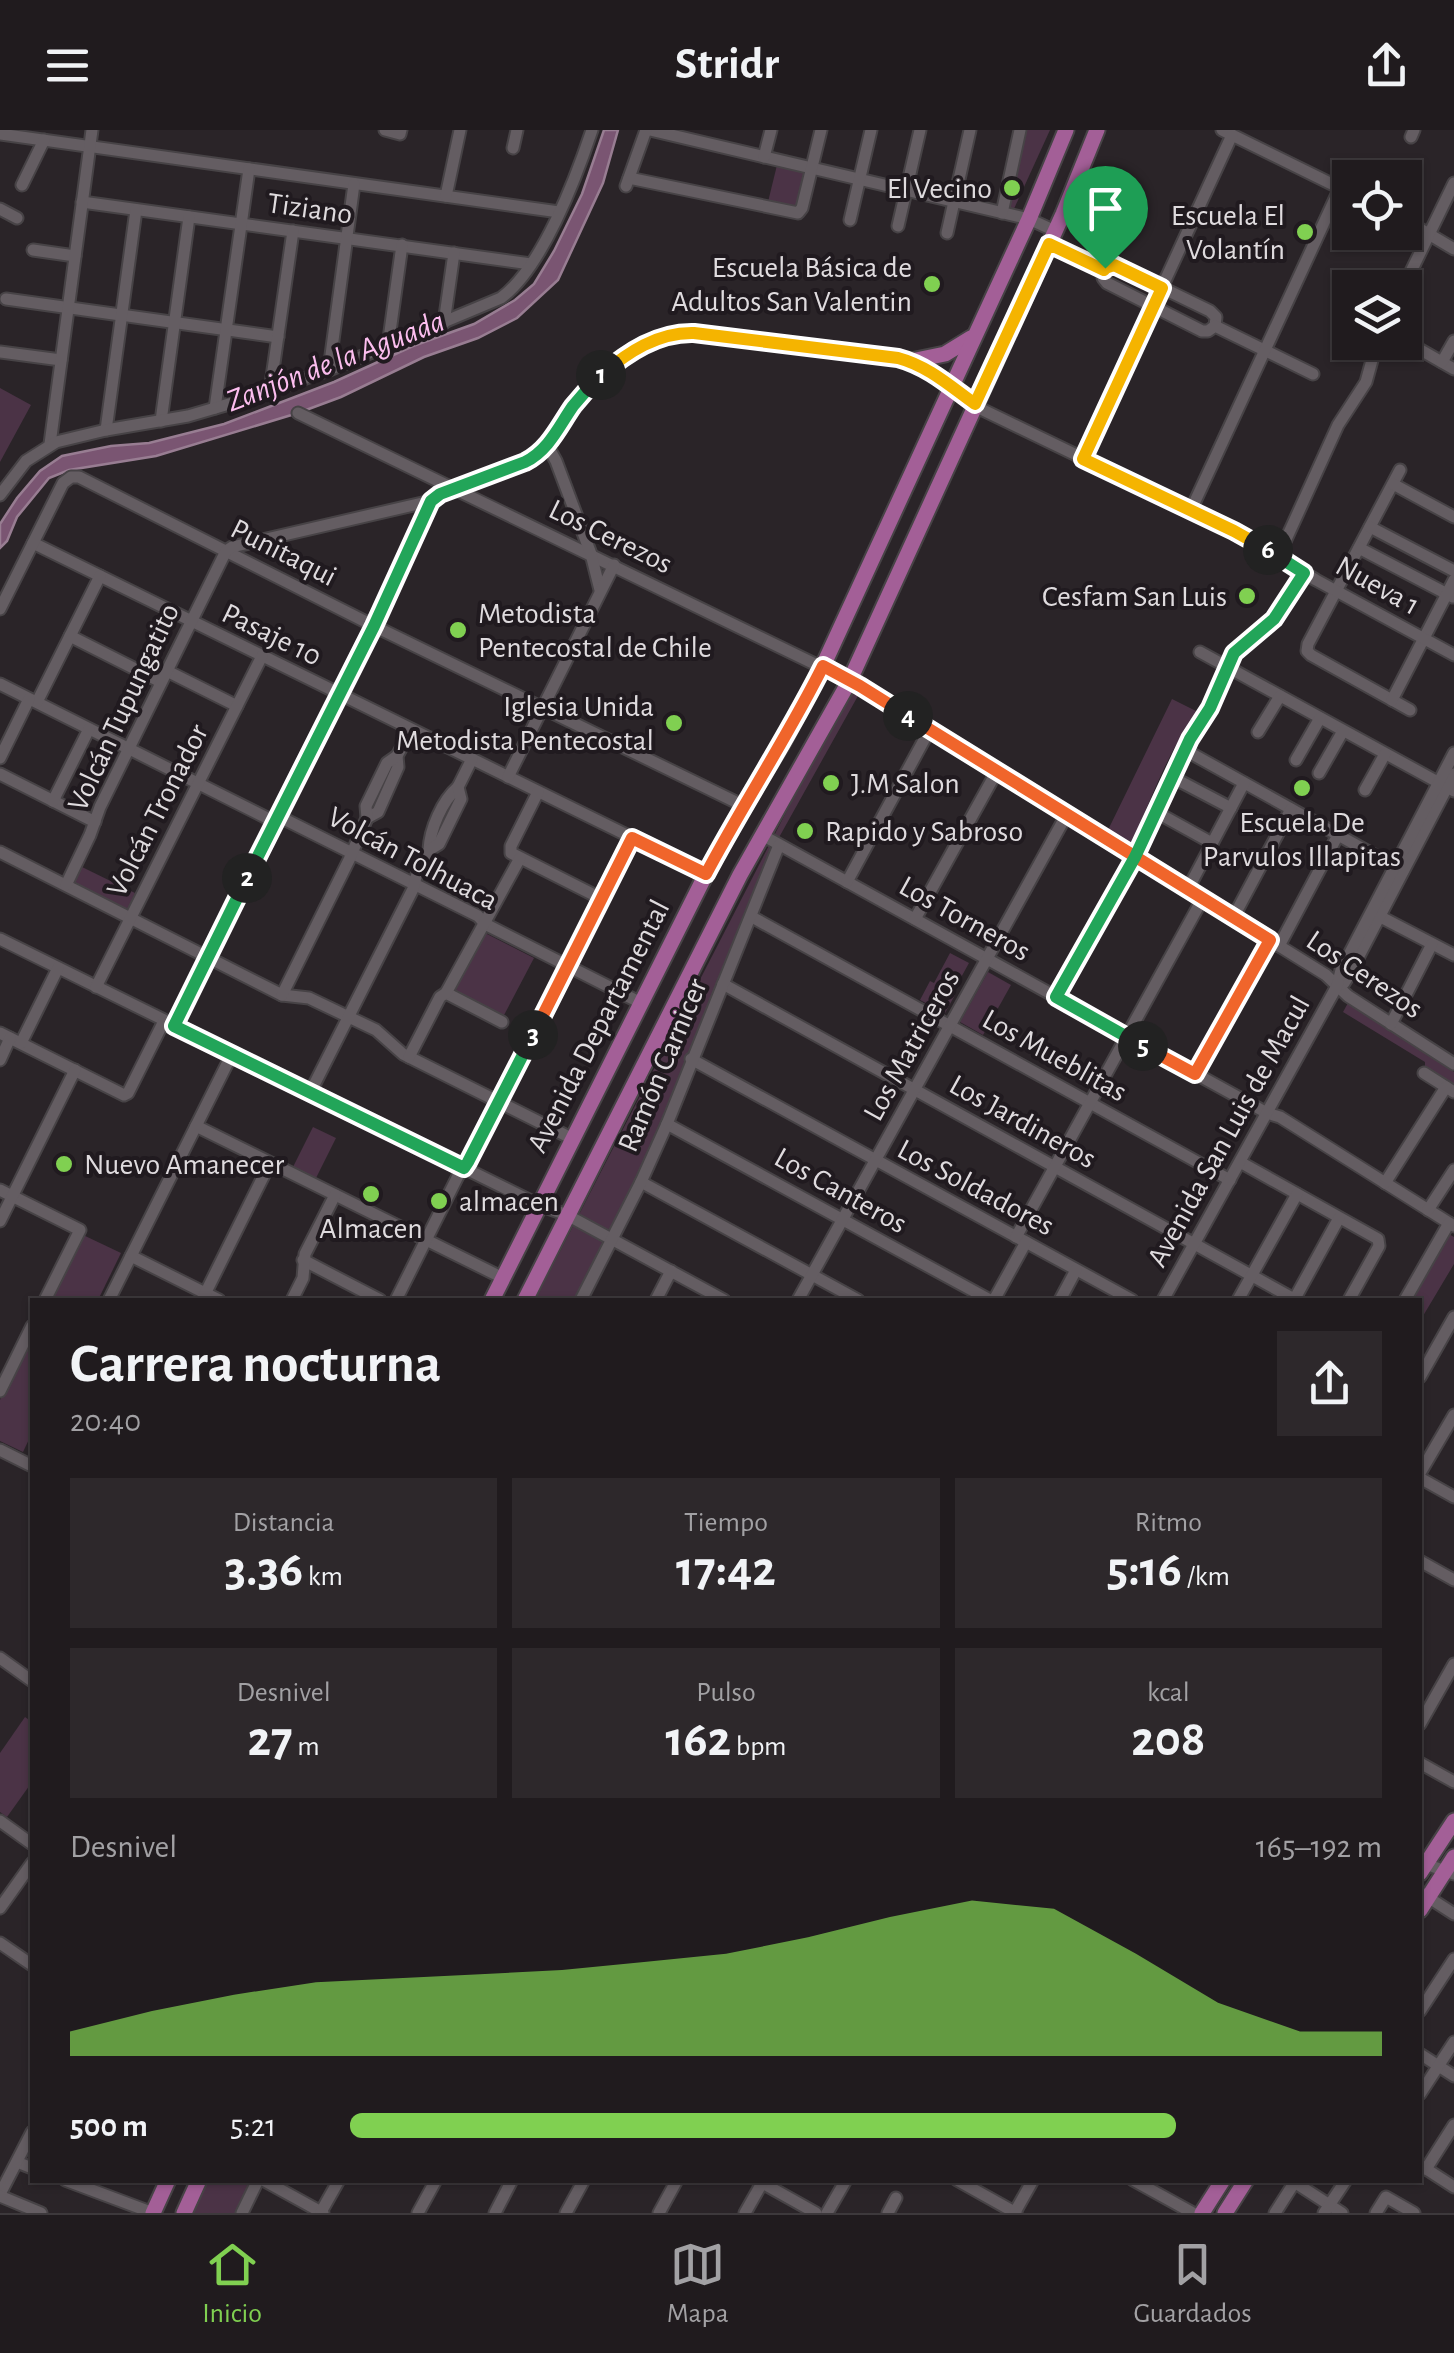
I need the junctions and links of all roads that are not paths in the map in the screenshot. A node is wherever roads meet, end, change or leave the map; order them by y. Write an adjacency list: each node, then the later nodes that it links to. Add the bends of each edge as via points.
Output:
1 (92, 130): 21 (street)
2 (385, 130): 3 (street)
3 (401, 130)
4 (460, 130): 32 (street)
5 (517, 130): 22 (street)
6 (592, 130): 37 (street)
7 (648, 130): 20 (street); 24 (street, via 627,182 794,212 802,210)
8 (722, 130): 20 (street)
9 (771, 130): 23 (street)
10 (820, 130): 24 (street)
11 (871, 130): 26 (street)
12 (920, 130): 31 (street)
13 (970, 130): 33 (street)
14 (1020, 130): 38 (street)
15 (1066, 130): 42 (main road, Avenida Departamental)
16 (1097, 130): 51 (main road, Avenida Departamental)
17 (1227, 132): 28 (street); 60 (street)
18 (0, 134): 19 (street)
19 (44, 140): 21 (street); 30 (street)
20 (718, 146): 23 (street)
21 (89, 147): 25 (street); 34 (street)
22 (513, 148)
23 (764, 157): 24 (street)
24 (812, 168): 26 (street)
25 (249, 169): 27 (street); 44 (street)
26 (860, 179): 31 (street); 43 (street)
27 (354, 184): 32 (street); 50 (street)
28 (1332, 184)
29 (1454, 184): 49 (street)
30 (22, 185)
31 (906, 190): 33 (street); 45 (street)
32 (446, 196): 37 (street)
33 (954, 201): 38 (street); 48 (street)
34 (82, 202): 36 (street, Tiziano); 56 (street)
35 (0, 210): 41 (street)
36 (136, 210): 40 (street, Tiziano); 64 (street)
37 (559, 212): 57 (street)
38 (1002, 213): 42 (street)
39 (1332, 216): 73 (street)
40 (189, 217): 44 (street, Tiziano); 65 (street)
41 (17, 218)
42 (1029, 219): 51 (street); 69 (main road, Avenida Departamental)
43 (850, 220)
44 (241, 224): 46 (street, Tiziano); 68 (street)
45 (898, 226)
46 (293, 231): 50 (street, Tiziano); 70 (street)
47 (1422, 231): 49 (street)
48 (946, 233)
49 (1429, 235): 53 (street); 59 (street)
50 (347, 238): 52 (street, Tiziano); 81 (street)
51 (1052, 238): 58 (street); 85 (main road, Avenida Departamental)
52 (402, 246): 55 (street, Tiziano); 72 (street)
53 (1454, 248)
54 (33, 250): 56 (street)
55 (454, 253): 57 (street, Tiziano); 66 (street)
56 (75, 256): 63 (street)
57 (531, 264): 66 (street, via 501,298)
58 (1104, 270): 60 (street, via 1114,265); 62 (street, via 1107,283)
59 (1412, 270)
60 (1162, 288): 62 (street); 67 (street, via 1212,312)
61 (6, 299): 63 (street)
62 (1154, 306): 67 (street, via 1202,331); 92 (street)
63 (68, 308): 64 (street); 76 (street)
64 (122, 315): 65 (street); 89 (street)
65 (175, 322): 68 (street); 88 (street)
66 (444, 323): 72 (street)
67 (1215, 326): 73 (street)
68 (226, 330): 70 (street); 86 (street)
69 (974, 336): 78 (main road, via 945,354); 83 (main road, Avenida Departamental)
70 (278, 337): 84 (street)
71 (1454, 341): 79 (street)
72 (388, 346): 81 (street)
73 (1265, 350): 82 (street); 100 (street)
74 (1422, 351): 79 (street)
75 (0, 352): 76 (street)
76 (61, 360): 90 (street)
77 (1373, 360): 109 (street)
78 (911, 361): 83 (street, Nueva 1); 91 (street, via 703,334 664,336 594,382)
79 (1442, 362): 80 (street)
80 (1454, 369)
81 (329, 370): 84 (street)
82 (1314, 374)
83 (952, 386): 85 (street, Nueva 1); 126 (main road, Avenida Departamental)
84 (270, 391): 86 (street)
85 (975, 404): 92 (street, Nueva 1); 129 (main road, Avenida Departamental)
86 (215, 408): 88 (street)
87 (298, 413): 96 (street, Los Cerezos)
88 (162, 421): 89 (street)
89 (106, 430): 90 (street)
90 (50, 444): 97 (street)
91 (547, 446): 94 (street, via 532,459); 103 (street)
92 (1083, 459): 100 (street, Nueva 1)
93 (1400, 470): 95 (street)
94 (480, 478): 96 (street); 98 (street, via 474,488)
95 (1393, 484): 101 (street); 102 (street)
96 (454, 488): 98 (street, Los Cerezos); 99 (street)
97 (2, 489)
98 (478, 499): 104 (street, Los Cerezos)
99 (431, 501): 107 (street); 120 (street)
100 (1191, 510): 109 (street, Nueva 1)
101 (1454, 517)
102 (1370, 527): 106 (street); 111 (street)
103 (581, 528): 104 (street, via 578,537); 108 (street)
104 (564, 541): 108 (street, Los Cerezos)
105 (33, 543): 107 (street, Punitaqui, via 71,478); 113 (street, Pasaje 10); 118 (street)
106 (1359, 548): 116 (street); 117 (street)
107 (226, 550): 119 (street, Volcán Tupungatito); 120 (street, Punitaqui)
108 (591, 554): 110 (street, Los Cerezos); 115 (street)
109 (1278, 556): 112 (street, Nueva 1)
110 (614, 566): 115 (street); 126 (street, Los Cerezos)
111 (1454, 571)
112 (1304, 573): 116 (street, Nueva 1); 127 (street, via 1274,619 1236,650)
113 (100, 576): 119 (street, Pasaje 10); 121 (street)
114 (1454, 580): 117 (street)
115 (600, 590): 136 (street)
116 (1336, 591): 122 (street, Nueva 1); 134 (street, via 1307,651)
117 (1451, 595): 122 (street)
118 (0, 609)
119 (191, 621): 125 (street, Pasaje 10); 128 (street, Volcán Tupungatito)
120 (374, 626): 131 (street); 136 (street, Punitaqui)
121 (70, 636): 128 (street); 133 (street)
122 (1424, 639): 124 (street, Nueva 1); 134 (street)
123 (1200, 652): 127 (street)
124 (1454, 655)
125 (262, 656): 131 (street, Pasaje 10); 135 (street, Volcán Tronador)
126 (823, 666): 129 (street, Los Cerezos); 163 (main road, Avenida Departamental)
127 (1228, 667): 132 (street); 145 (street)
128 (164, 676): 135 (street); 144 (street, Volcán Tupungatito)
129 (850, 680): 141 (street, Los Cerezos); 170 (main road, Avenida Departamental)
130 (0, 684): 133 (street, Volcán Tolhuaca)
131 (339, 694): 140 (street, Pasaje 10); 168 (street)
132 (1280, 696): 138 (street); 143 (street)
133 (33, 700): 139 (street, Volcán Tolhuaca); 148 (street)
134 (1392, 700): 137 (street)
135 (237, 706): 158 (street, Volcán Tronador)
136 (541, 707): 155 (street); 163 (street, Punitaqui)
137 (1410, 710)
138 (1320, 718): 142 (street); 150 (street)
139 (90, 729): 144 (street, Volcán Tolhuaca); 162 (street, Volcán Tupungatito)
140 (411, 730): 149 (street, Pasaje 10); 176 (street, via 378,812 366,818)
141 (930, 730): 151 (street, Los Cerezos); 181 (street)
142 (1344, 731): 147 (street); 152 (street)
143 (1258, 732)
144 (128, 748): 158 (street, Volcán Tolhuaca); 169 (street, Volcán Tupungatito)
145 (1185, 750): 156 (street); 157 (street)
146 (1454, 753): 159 (street, Avenida San Luis de Macul)
147 (1385, 754): 159 (street); 160 (street)
148 (0, 758)
149 (472, 759): 155 (street, Pasaje 10); 182 (street, via 458,787 461,799)
150 (1296, 760)
151 (997, 771): 167 (street, Los Cerezos); 191 (street)
152 (1319, 773)
153 (0, 774): 162 (street)
154 (1454, 774): 159 (street, Avenida San Luis de Macul)
155 (508, 777): 161 (street, Pasaje 10)
156 (1172, 777): 164 (street); 166 (street)
157 (1244, 782): 164 (street); 165 (street)
158 (198, 784): 168 (street, Volcán Tolhuaca); 189 (street, Volcán Tronador)
159 (1446, 787): 179 (street, Avenida San Luis de Macul)
160 (1365, 790)
161 (538, 792): 172 (street, Pasaje 10); 177 (street)
162 (53, 801): 169 (street)
163 (744, 806): 180 (main road, Avenida Departamental)
164 (1231, 808): 173 (street)
165 (1291, 809): 171 (street); 190 (street)
166 (1156, 812): 173 (street); 178 (street)
167 (1067, 814): 178 (street, Los Cerezos); 198 (street, Los Matriceros)
168 (276, 819): 176 (street, Volcán Tolhuaca); 197 (street)
169 (95, 822): 183 (street, Volcán Tupungatito)
170 (762, 835): 174 (street, Los Torneros); 246 (main road, Avenida Departamental)
171 (1338, 835): 179 (street); 194 (street)
172 (632, 838): 180 (street, Pasaje 10); 185 (street)
173 (1212, 843): 184 (street)
174 (780, 845): 181 (street, Los Torneros); 188 (street, Ramón Carnicer)
175 (0, 852): 183 (street)
176 (351, 853): 182 (street, Volcán Tolhuaca); 205 (street)
177 (515, 854): 185 (street); 192 (street)
178 (1135, 857): 184 (street, Los Cerezos); 206 (street)
179 (1399, 869): 187 (street, Avenida San Luis de Macul)
180 (706, 874): 207 (main road, Avenida Departamental)
181 (846, 882): 191 (street, Los Torneros)
182 (414, 884): 192 (street, Volcán Tolhuaca); 208 (street)
183 (66, 886): 189 (street)
184 (1188, 890): 186 (street, Los Cerezos)
185 (602, 898): 199 (street)
186 (1203, 898): 190 (street, Los Cerezos); 213 (street)
187 (1375, 914): 195 (street); 202 (street, Avenida San Luis de Macul, via 1347,980)
188 (752, 917): 201 (street, Ramón Carnicer); 212 (street, Los Mueblitas)
189 (130, 918): 197 (street); 203 (street, Volcán Tronador)
190 (1233, 918): 194 (street, Los Cerezos)
191 (915, 919): 198 (street, Los Torneros)
192 (485, 924): 199 (street, Volcán Tolhuaca); 204 (street)
193 (0, 939): 200 (street)
194 (1274, 943): 202 (street, Los Cerezos); 222 (street)
195 (1432, 944): 196 (street); 211 (street)
196 (1454, 955)
197 (208, 957): 205 (street); 210 (street)
198 (987, 959): 206 (street, Los Torneros); 212 (street, Los Matriceros)
199 (568, 966): 207 (street, Volcán Tolhuaca); 226 (street)
200 (58, 968): 203 (street); 214 (street)
201 (723, 984): 218 (street, Ramón Carnicer); 224 (street, Los Jardineros)
202 (1337, 986): 211 (street, Los Cerezos); 228 (street, Avenida San Luis de Macul)
203 (96, 987): 210 (street)
204 (446, 993): 209 (street); 216 (street)
205 (282, 995): 208 (street, via 309,998)
206 (1056, 997): 213 (street, Los Torneros)
207 (641, 1003): 231 (main road, Avenida Departamental)
208 (349, 1017): 216 (street); 225 (street)
209 (502, 1022)
210 (169, 1023): 215 (street); 220 (street, via 126,1095)
211 (1391, 1024): 219 (street, Los Cerezos)
212 (950, 1026): 224 (street, Los Matriceros); 227 (street, Los Mueblitas)
213 (1126, 1036): 222 (street, Los Torneros); 227 (street)
214 (10, 1038): 217 (street); 220 (street)
215 (232, 1054): 225 (street); 230 (street)
216 (409, 1057): 226 (street)
217 (0, 1060)
218 (692, 1060): 229 (street, Ramón Carnicer); 232 (street, Los Soldadores)
219 (1454, 1064)
220 (74, 1070): 241 (street)
221 (1424, 1073): 223 (street)
222 (1195, 1074): 228 (street, Los Torneros)
223 (1450, 1089): 240 (street)
224 (914, 1090): 232 (street, Los Matriceros); 235 (street, Los Jardineros)
225 (310, 1093): 236 (street)
226 (499, 1102): 231 (street); 236 (street)
227 (1090, 1103): 235 (street); 238 (street, Los Mueblitas)
228 (1267, 1113): 233 (street, Avenida San Luis de Macul); 240 (street, Los Torneros)
229 (667, 1124): 239 (street, Ramón Carnicer); 248 (street, Los Canteros)
230 (196, 1126): 234 (street); 255 (street)
231 (572, 1138): 244 (main road, Avenida Departamental)
232 (875, 1161): 248 (street, Los Matriceros); 253 (street, Los Soldadores)
233 (1240, 1162): 238 (street, Avenida San Luis de Macul); 242 (street)
234 (270, 1163): 243 (street); 262 (street)
235 (1054, 1167): 253 (street); 254 (street, Los Jardineros)
236 (464, 1168): 244 (street); 252 (street)
237 (1454, 1170): 245 (street)
238 (1230, 1180): 254 (street, Avenida San Luis de Macul)
239 (641, 1182): 251 (street, Ramón Carnicer); 259 (street)
240 (1385, 1183): 245 (street, Los Torneros)
241 (6, 1193): 249 (street); 263 (street, via 80,1230)
242 (1297, 1194): 247 (street); 260 (street)
243 (335, 1195): 252 (street); 256 (street)
244 (539, 1206): 246 (street); 261 (main road, Avenida Departamental)
245 (1428, 1210): 250 (street, Los Torneros)
246 (567, 1215): 251 (street); 269 (main road, Avenida Departamental)
247 (1340, 1218): 282 (street); 283 (street, via 1379,1241)
248 (842, 1219): 259 (street, Los Matriceros); 275 (street, Los Canteros)
249 (0, 1220)
250 (1451, 1224): 284 (street)
251 (612, 1239): 258 (street); 270 (street, Ramón Carnicer)
252 (426, 1240): 261 (street); 267 (street)
253 (1021, 1240): 257 (street, Los Soldadores); 276 (street)
254 (1194, 1244): 260 (street, Los Jardineros); 279 (street, Avenida San Luis de Macul)
255 (131, 1256): 262 (street); 264 (street)
256 (303, 1260): 265 (street); 266 (street)
257 (1076, 1270): 277 (street); 278 (street, Los Soldadores)
258 (671, 1271): 271 (street); 272 (street)
259 (812, 1275): 273 (street, Los Matriceros); 274 (street)
260 (1252, 1275): 280 (street); 281 (street, Los Jardineros)
261 (502, 1278): 268 (main road, Avenida Departamental)
262 (204, 1296)
263 (46, 1298)
264 (111, 1298)
265 (293, 1298)
266 (376, 1298)
267 (397, 1298)
268 (493, 1298)
269 (525, 1298)
270 (582, 1298)
271 (657, 1298)
272 (720, 1298)
273 (799, 1298)
274 (854, 1298)
275 (988, 1298)
276 (993, 1298)
277 (1061, 1298)
278 (1128, 1298)
279 (1164, 1298)
280 (1239, 1298)
281 (1292, 1298)
282 (1296, 1298)
283 (1350, 1298)
284 (1406, 1298)
285 (1454, 1317): 289 (street)
286 (30, 1330): 288 (street)
287 (0, 1359): 288 (street)
288 (13, 1366): 290 (street)
289 (1422, 1370)
290 (0, 1391)
291 (1454, 1415): 294 (street)
292 (0, 1450): 293 (street)
293 (30, 1462)
294 (1422, 1471)
295 (1422, 1476): 296 (street)
296 (1454, 1497)
297 (1422, 1562): 298 (street)
298 (1454, 1580)
299 (0, 1658): 301 (street)
300 (1454, 1664): 302 (street)
301 (30, 1680)
302 (1422, 1720)
303 (1422, 1764): 304 (street)
304 (1454, 1782)
305 (0, 1821): 307 (street)
306 (1454, 1821): 310 (main road)
307 (30, 1843)
308 (1454, 1857): 311 (main road)
309 (30, 1866): 313 (street)
310 (1422, 1867): 311 (street)
311 (1449, 1873): 312 (main road)
312 (1423, 1899): 314 (street)
313 (0, 1908)
314 (1454, 1914)
315 (0, 1942): 316 (street)
316 (30, 1958)
317 (1454, 1959): 318 (street)
318 (1422, 2008)
319 (1454, 2042): 321 (street)
320 (1422, 2055): 321 (street)
321 (1438, 2066): 322 (street); 323 (street)
322 (1454, 2076)
323 (1422, 2091)
324 (1453, 2127): 328 (street)
325 (30, 2136): 326 (street)
326 (17, 2162): 327 (street); 351 (street)
327 (30, 2167)
328 (1423, 2167): 350 (street)
329 (73, 2183): 356 (street)
330 (167, 2183): 356 (main road)
331 (198, 2183): 357 (main road)
332 (258, 2183): 358 (street)
333 (266, 2183): 354 (street)
334 (337, 2183): 354 (street)
335 (434, 2183): 359 (street)
336 (510, 2183): 360 (street)
337 (582, 2183): 361 (street)
338 (675, 2183): 362 (street)
339 (759, 2183): 363 (street)
340 (761, 2183): 364 (street)
341 (844, 2183): 365 (street)
342 (961, 2183): 367 (street)
343 (1030, 2183): 367 (street)
344 (1138, 2183): 368 (street)
345 (1221, 2183): 369 (main road)
346 (1244, 2183): 370 (main road)
347 (1293, 2183): 371 (street)
348 (1296, 2183): 353 (street)
349 (1344, 2183): 353 (street)
350 (1454, 2188)
351 (0, 2195): 355 (street)
352 (896, 2198): 366 (street)
353 (1327, 2209): 372 (street)
354 (322, 2212)
355 (42, 2213)
356 (153, 2213)
357 (184, 2213)
358 (242, 2213)
359 (418, 2213)
360 (494, 2213)
361 (566, 2213)
362 (659, 2213)
363 (745, 2213)
364 (816, 2213)
365 (828, 2213)
366 (888, 2213)
367 (1015, 2213)
368 (1192, 2213)
369 (1202, 2213)
370 (1224, 2213)
371 (1275, 2213)
372 (1342, 2213)
373 (1376, 2213): 374 (street, via 1386,2196)
374 (1414, 2213)

